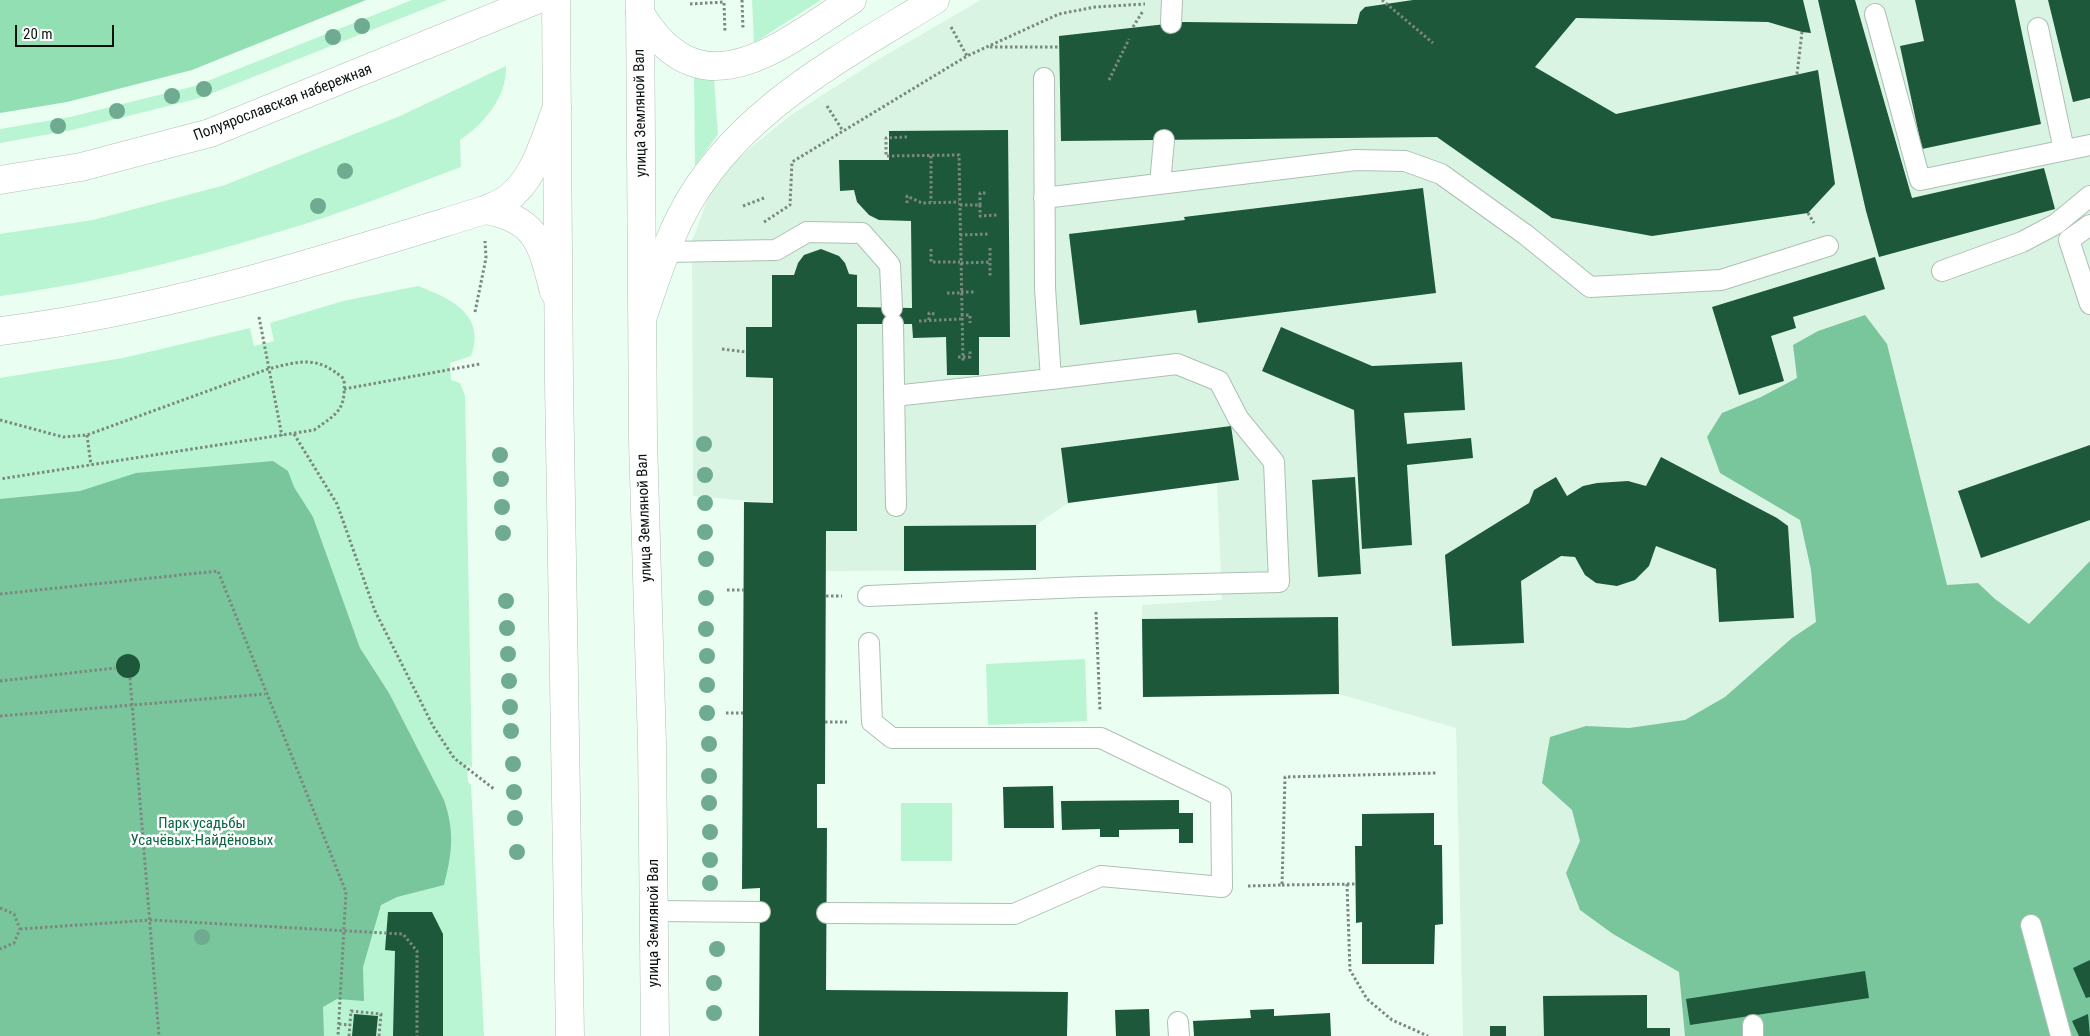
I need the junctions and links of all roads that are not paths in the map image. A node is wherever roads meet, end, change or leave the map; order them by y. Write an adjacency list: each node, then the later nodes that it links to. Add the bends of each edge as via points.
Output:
1 (556, 0): 11 (main road)
2 (852, 0): 6 (main road, via 760,57 728,66 694,62 671,50 652,34)
3 (936, 0): 26 (main road, via 781,99 727,147 680,216)
4 (1162, 1): 8 (lane)
5 (532, 2): 15 (main road, Полуярославская набережная, via 210,133)
6 (640, 6): 30 (main road, улица Земляной Вал)
7 (1876, 14): 14 (lane, via 1920,180)
8 (1170, 23)
9 (2038, 28): 14 (lane)
10 (1044, 78): 20 (lane)
11 (558, 104): 21 (main road, via 524,181); 28 (main road)
12 (1164, 140): 17 (lane)
13 (2090, 144): 14 (lane)
14 (2064, 150)
15 (81, 167): 16 (main road, Полуярославская набережная); 18 (lane)
16 (0, 180)
17 (1160, 184): 20 (lane); 25 (lane, via 1356,160 1405,161 1441,174 1526,235 1590,287 1722,280)
18 (0, 188)
19 (2090, 196): 22 (lane)
20 (1044, 198): 32 (lane)
21 (485, 222): 28 (main road, via 507,214 537,238); 31 (main road, via 112,313)
22 (2056, 224): 24 (lane); 27 (lane, via 2022,242)
23 (2090, 225): 24 (lane)
24 (2070, 240): 29 (lane)
25 (1828, 246)
26 (666, 252): 30 (main road); 33 (lane, via 776,250 807,232 862,233 890,265)
27 (1942, 271)
28 (558, 304): 41 (main road)
29 (2090, 304)
30 (643, 317): 37 (main road, улица Земляной Вал)
31 (0, 331)
32 (1051, 379): 33 (lane); 35 (lane, via 1177,364 1219,381 1238,418 1274,462 1279,582)
33 (894, 396): 34 (lane)
34 (896, 506)
35 (868, 596)
36 (869, 643): 39 (lane, via 872,722 892,738 1102,738 1221,796 1222,886 1101,876 1014,914)
37 (654, 911): 38 (lane); 42 (main road, улица Земляной Вал)
38 (760, 912)
39 (827, 913)
40 (2031, 925): 43 (lane)
41 (570, 1036)
42 (655, 1036)
43 (2061, 1036)

